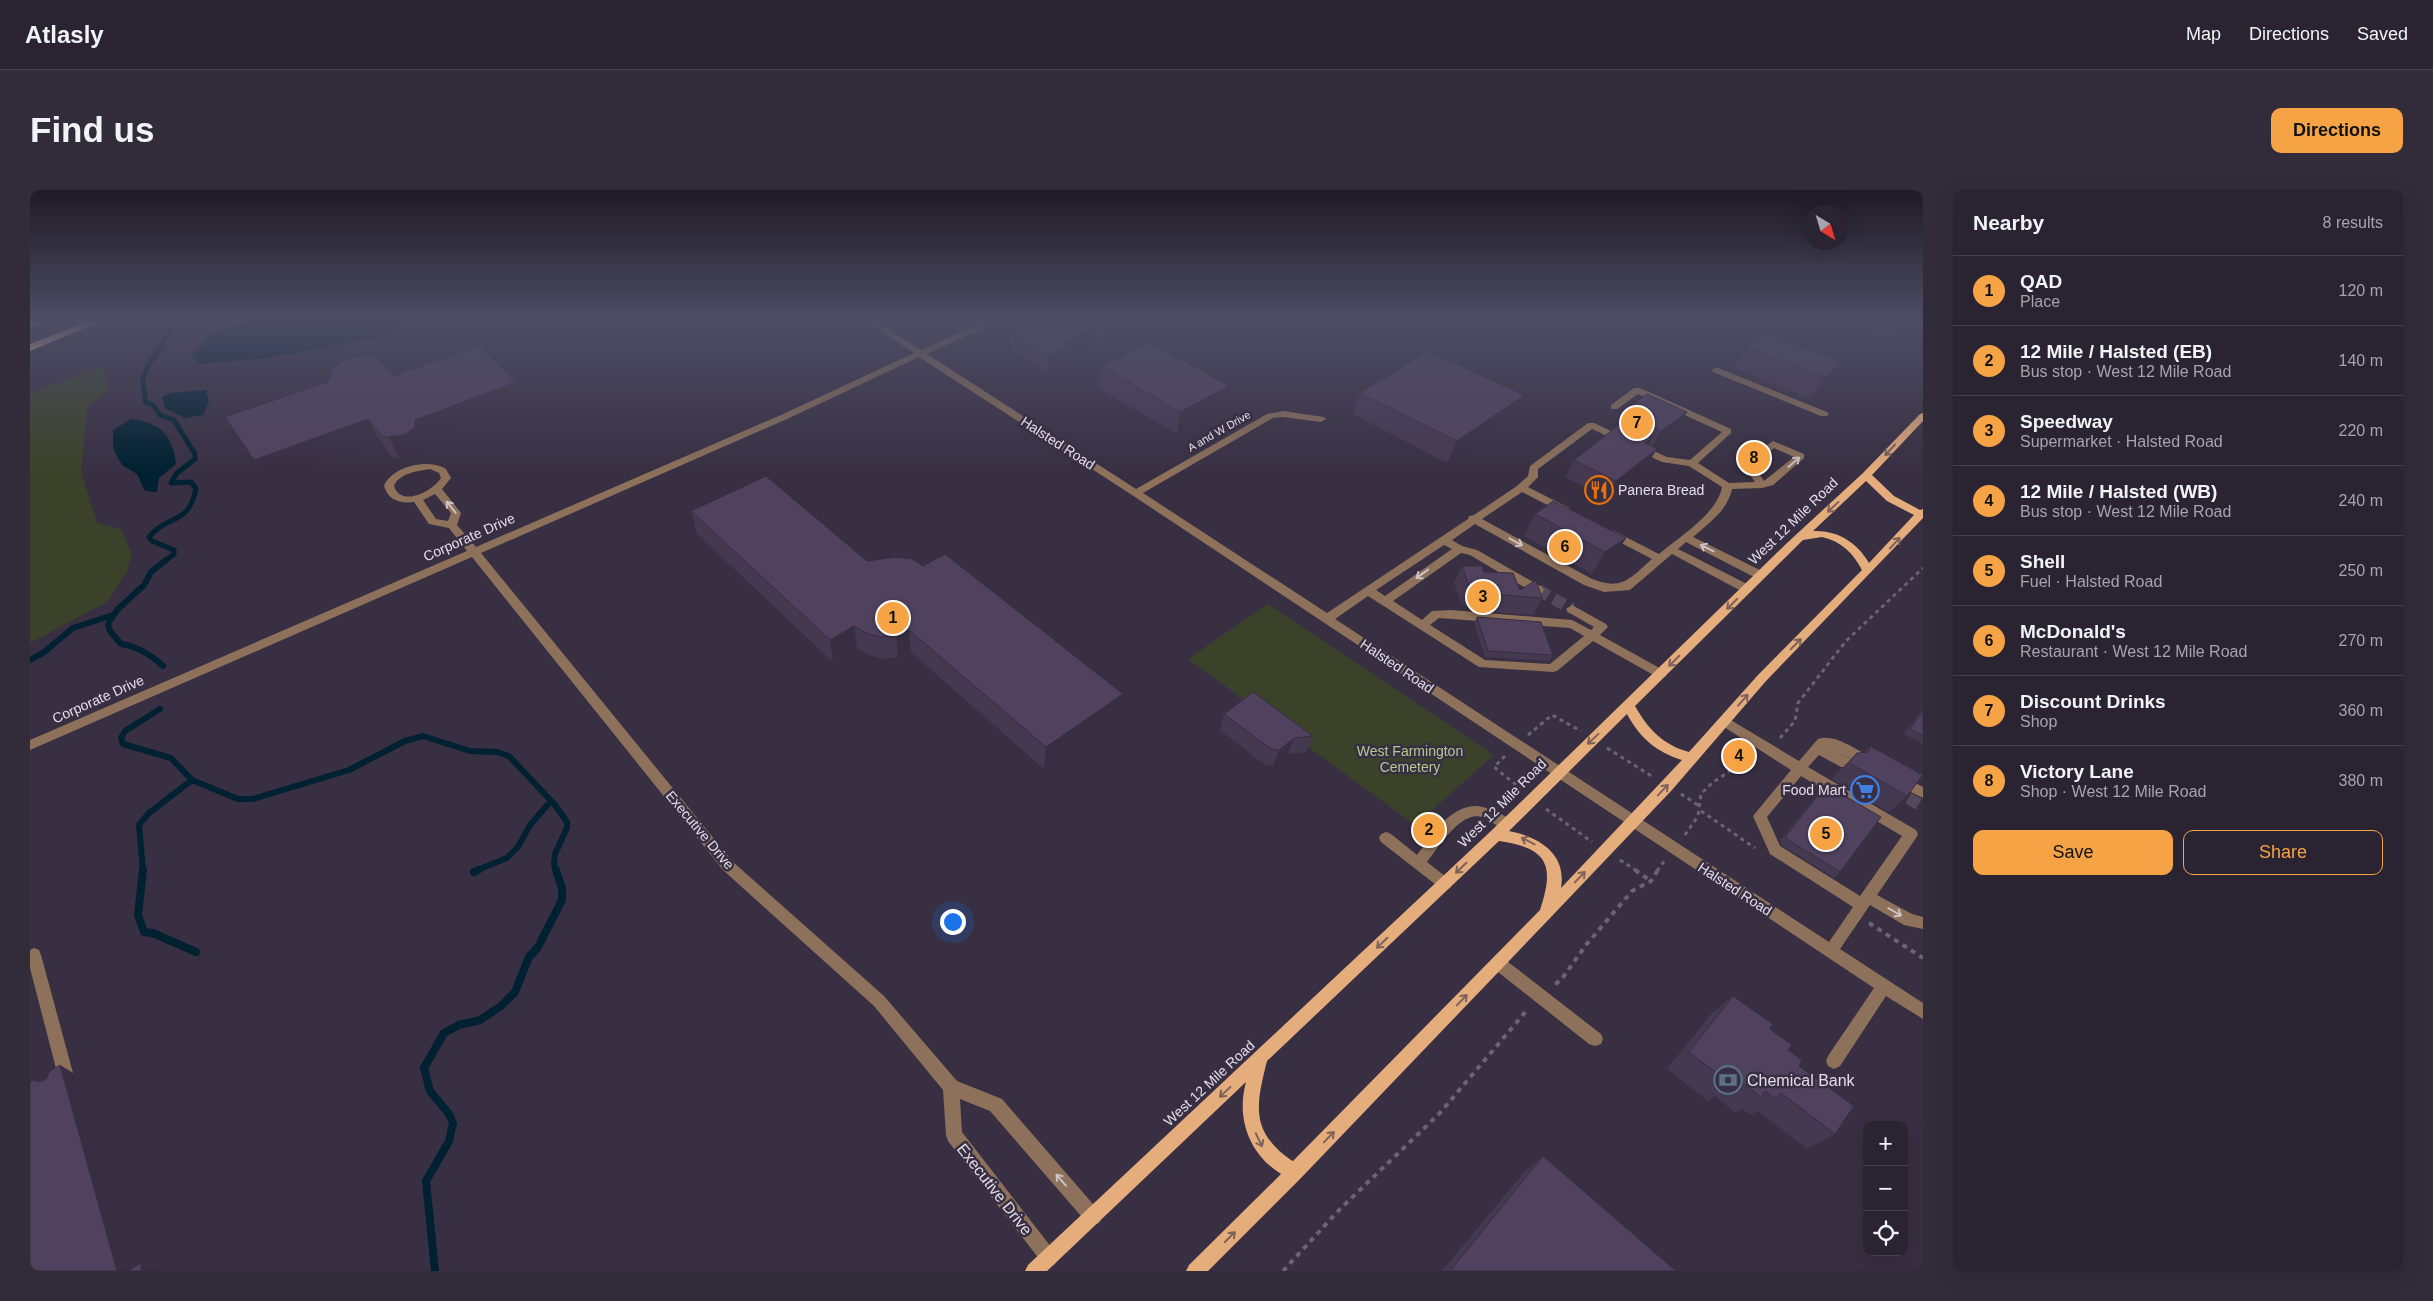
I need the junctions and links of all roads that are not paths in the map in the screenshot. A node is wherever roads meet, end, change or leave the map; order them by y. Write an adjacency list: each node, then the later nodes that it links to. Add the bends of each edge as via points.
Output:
1 (880, 371): 28 (street, Corporate Drive, via 784,417)
2 (948, 371): 16 (street, Halsted Road)
3 (1720, 371): 5 (street)
4 (1614, 407): 9 (street, via 1637,390 1728,431)
5 (1824, 414)
6 (1923, 416): 11 (main road, West 12 Mile Road, one-way to 11)
7 (1321, 419): 16 (street, A and W Drive, via 1283,414 1270,416)
8 (1762, 454): 12 (street, one-way to 8, via 1769,483 1801,456 1773,444)
9 (1692, 463): 13 (street); 14 (street, via 1665,460 1590,426 1533,468 1533,477)
10 (1750, 464): 12 (street)
11 (1867, 475): 19 (main road, via 1880,492); 24 (main road, West 12 Mile Road, one-way to 24)
12 (1762, 484): 13 (street)
13 (1727, 486): 23 (street, via 1725,498 1712,515)
14 (1521, 488): 18 (street); 20 (street)
15 (437, 490): 17 (street); 17 (street, via 446,478 439,468 425,466 408,470 392,480 389,487 396,497); 21 (street, one-way to 15, via 456,513)
16 (1136, 493): 37 (street, Halsted Road)
17 (416, 498): 21 (street, via 434,522)
18 (1573, 514)
19 (1922, 514): 30 (main road, one-way to 19)
20 (1473, 518): 25 (street); 29 (street, one-way to 29, via 1604,588 1626,587)
21 (452, 525): 28 (street, Executive Drive)
22 (1599, 527): 29 (street)
23 (1685, 537): 27 (street); 31 (street, one-way to 23)
24 (1798, 538): 30 (main road, via 1821,534 1843,541 1859,553); 31 (main road, West 12 Mile Road)
25 (1443, 540): 26 (street); 34 (street)
26 (1459, 549): 33 (street, via 1474,552); 35 (street, one-way to 35)
27 (1670, 549): 29 (street); 32 (street)
28 (473, 552): 43 (street, Corporate Drive); 67 (street, Executive Drive, via 728,866 879,1001)
29 (1659, 558)
30 (1868, 571): 42 (main road, one-way to 30, via 1762,678)
31 (1760, 575): 32 (main road, West 12 Mile Road)
32 (1747, 589): 40 (main road, West 12 Mile Road, one-way to 40)
33 (1538, 590)
34 (1369, 591): 35 (street); 37 (street)
35 (1385, 601): 38 (street)
36 (1572, 610): 39 (street, via 1602,627)
37 (1326, 619): 48 (street, Halsted Road)
38 (1422, 625): 39 (street, via 1436,614 1451,614 1572,624); 39 (street, via 1483,664 1553,668)
39 (1592, 635): 40 (street)
40 (1660, 674): 41 (main road, West 12 Mile Road)
41 (1629, 707): 45 (main road, via 1638,724 1655,743); 48 (main road, West 12 Mile Road, one-way to 48)
42 (1725, 722): 45 (main road); 47 (street)
43 (30, 745)
44 (1817, 748): 46 (street); 47 (street); 49 (street, via 1822,742 1834,744)
45 (1692, 758): 50 (main road, one-way to 45)
46 (1846, 762)
47 (1800, 769): 56 (street, via 1760,816 1775,850); 56 (street, via 1911,834)
48 (1558, 772): 50 (street, Halsted Road); 51 (main road, West 12 Mile Road)
49 (1923, 793)
50 (1632, 821): 57 (main road, one-way to 50); 59 (street, Halsted Road)
51 (1506, 824): 52 (main road, West 12 Mile Road); 54 (street, via 1474,810 1462,815 1449,824)
52 (1496, 835): 55 (main road, West 12 Mile Road, one-way to 55); 57 (main road, one-way to 52, via 1555,879 1552,863 1542,849 1522,838)
53 (1386, 838): 54 (street)
54 (1418, 863): 55 (street)
55 (1445, 884): 65 (main road, West 12 Mile Road, one-way to 65)
56 (1865, 901): 58 (street, one-way to 58); 59 (street)
57 (1547, 912): 61 (main road)
58 (1923, 923)
59 (1830, 952): 62 (street, Halsted Road)
60 (34, 956): 68 (street)
61 (1498, 963): 64 (street); 69 (main road, one-way to 61)
62 (1883, 987): 63 (street, Halsted Road); 66 (street)
63 (1923, 1012)
64 (1595, 1039)
65 (1260, 1059): 69 (main road, one-way to 69, via 1250,1101 1254,1130 1263,1148 1278,1163); 70 (main road, West 12 Mile Road, one-way to 70)
66 (1834, 1061)
67 (951, 1087): 70 (street, Executive Drive, one-way to 67, via 996,1105); 71 (street, Executive Drive, via 954,1136)
68 (69, 1088)
69 (1295, 1172): 73 (main road, one-way to 69)
70 (1093, 1217): 71 (main road, West 12 Mile Road)
71 (1049, 1258): 72 (main road, West 12 Mile Road)
72 (1034, 1271)
73 (1195, 1271)

